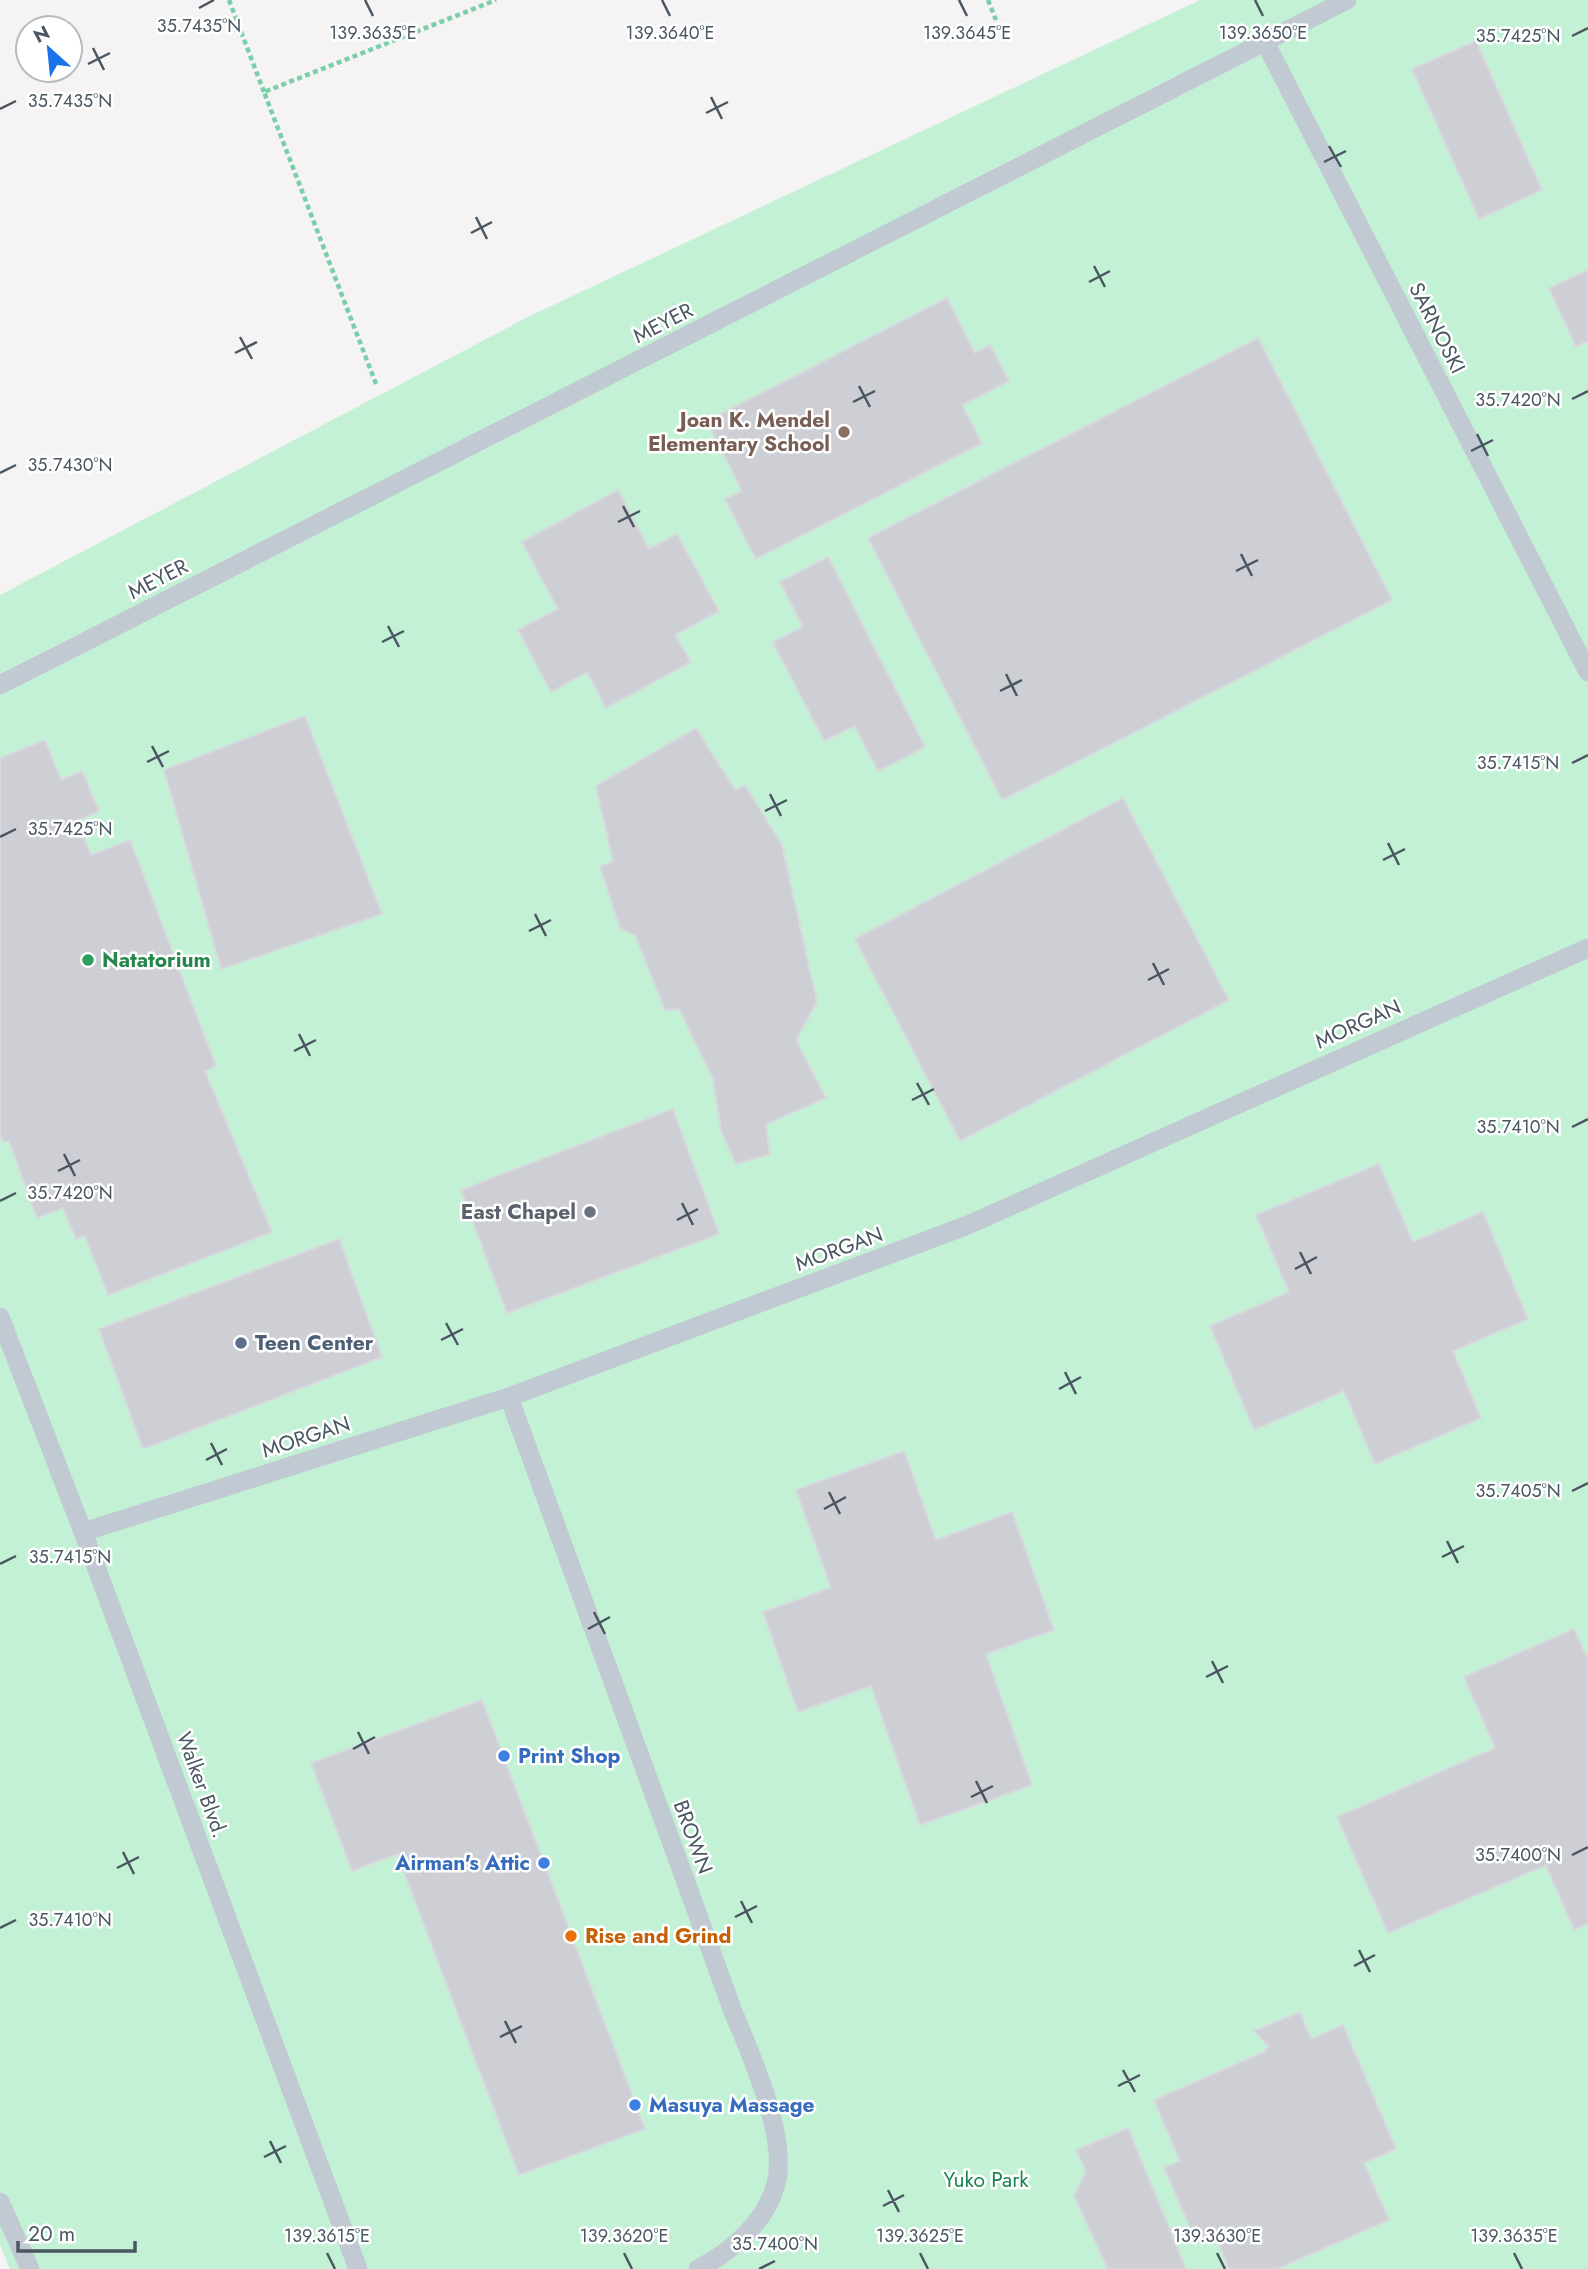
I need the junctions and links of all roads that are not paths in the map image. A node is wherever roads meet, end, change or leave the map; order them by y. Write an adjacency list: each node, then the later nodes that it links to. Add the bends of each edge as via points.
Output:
1 (1347, 0): 2 (lane, MEYER)
2 (1265, 42): 3 (lane, SARNOSKI); 4 (lane, MEYER)
3 (1588, 672)
4 (0, 685)
5 (1588, 947): 7 (lane, MORGAN, via 968,1226)
6 (0, 1318): 8 (lane, Walker Blvd.)
7 (509, 1397): 8 (lane, MORGAN); 14 (lane, BROWN, via 757,2068 778,2152 776,2185 757,2224)
8 (83, 1532): 13 (lane, Walker Blvd.)
9 (0, 2202): 10 (lane)
10 (20, 2244): 11 (lane); 12 (lane)
11 (0, 2248)
12 (30, 2269)
13 (358, 2269)
14 (698, 2269)

